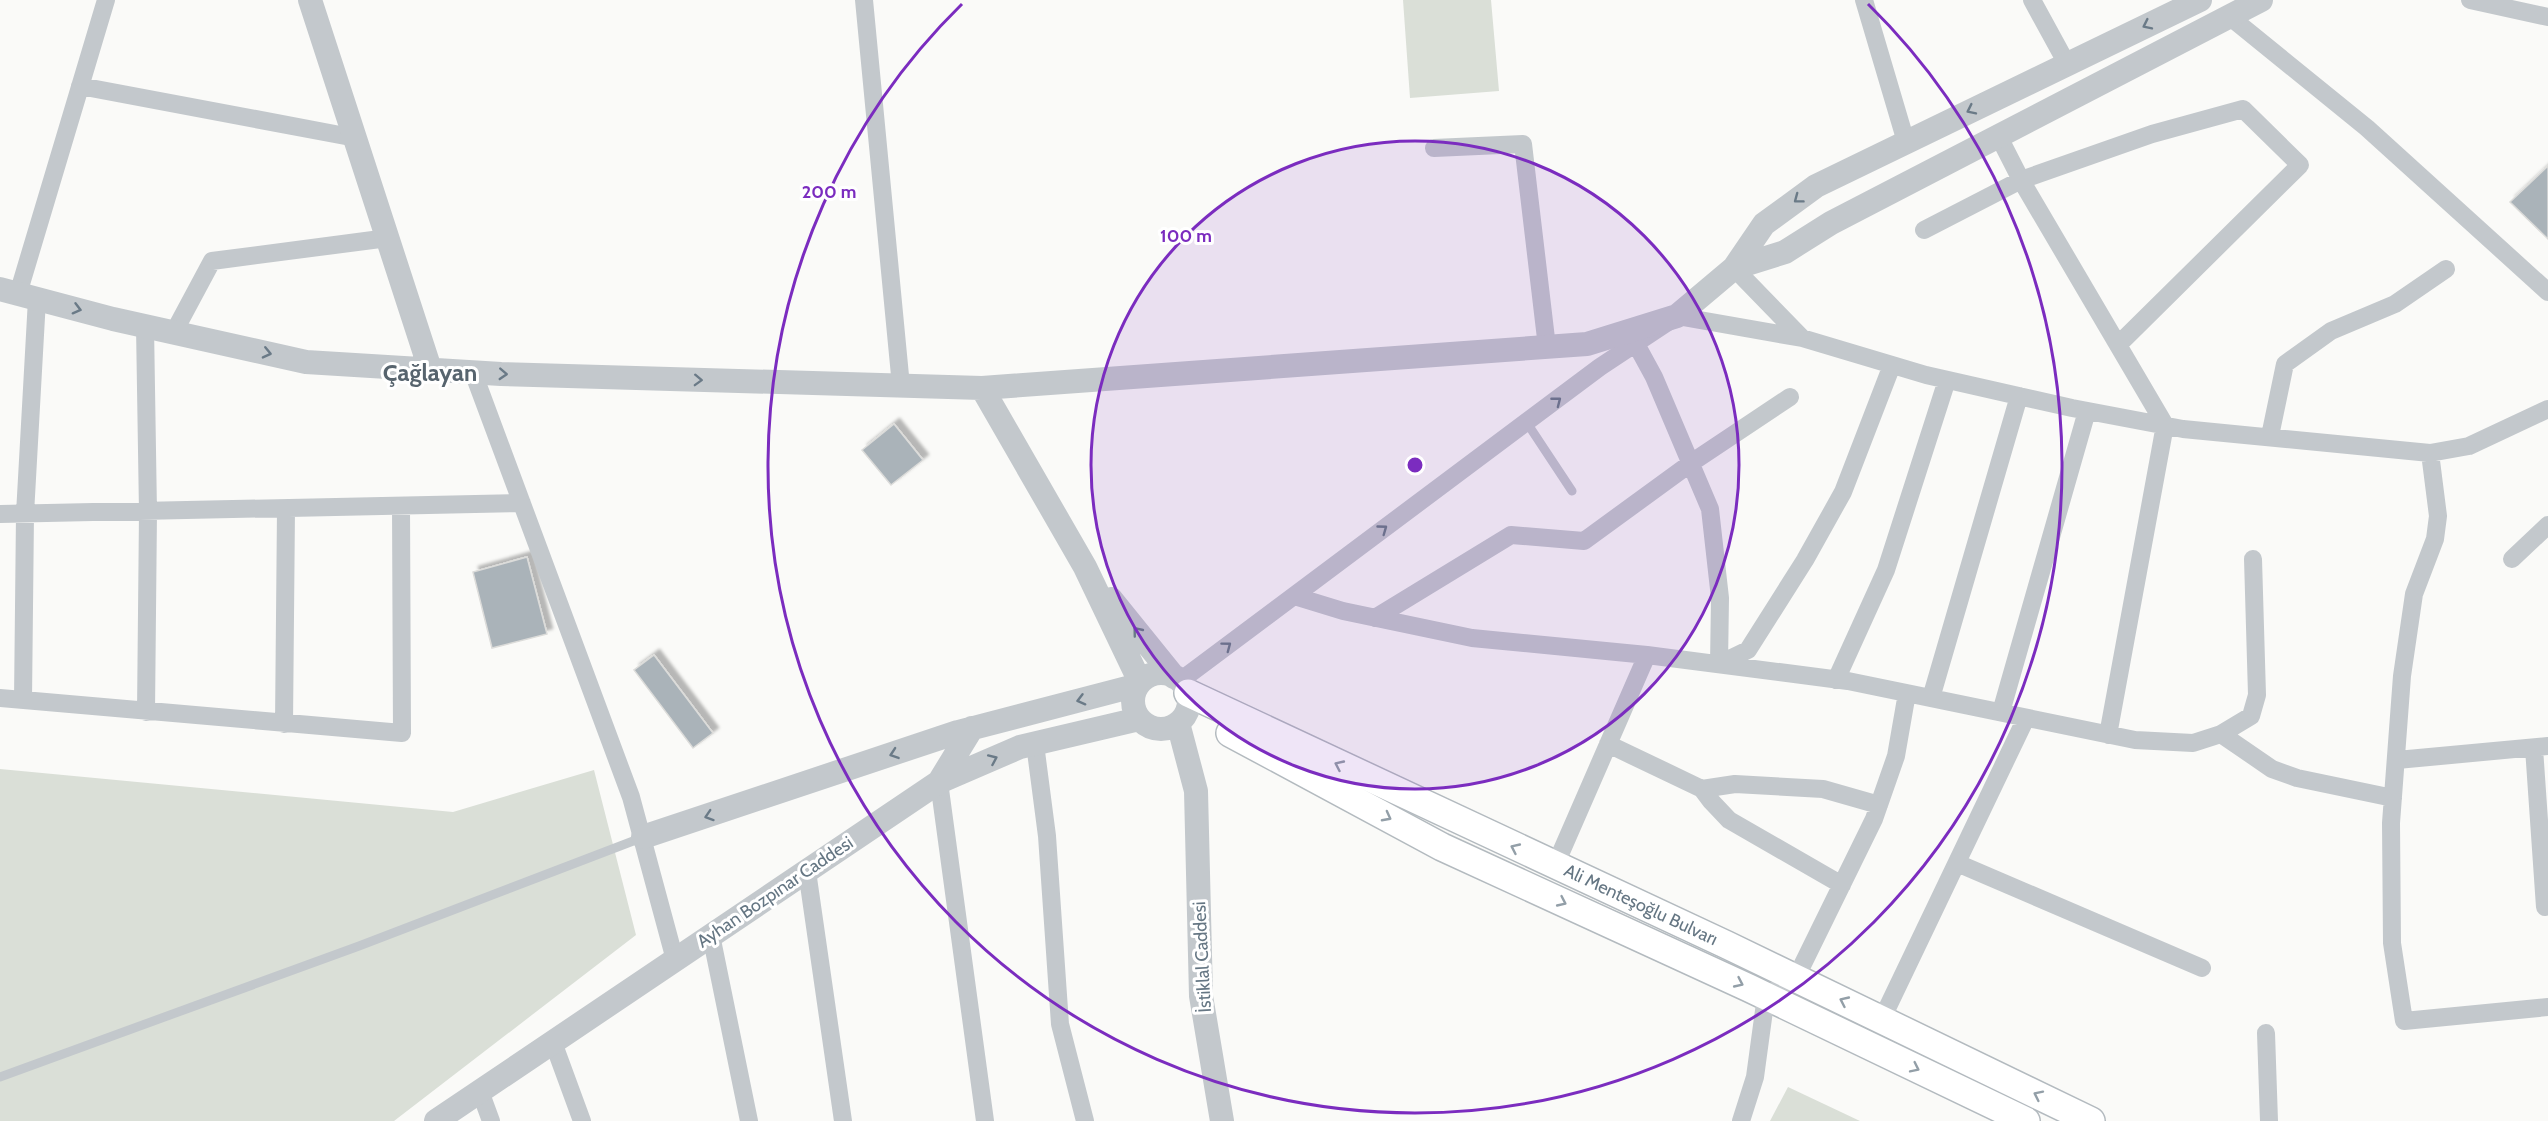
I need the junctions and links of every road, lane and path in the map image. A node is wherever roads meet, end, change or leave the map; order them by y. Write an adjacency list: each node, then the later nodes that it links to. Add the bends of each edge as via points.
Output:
1 (106, 0): 12 (street)
2 (310, 0): 14 (street)
3 (864, 0): 35 (street)
4 (1864, 0): 15 (street)
5 (2032, 0): 11 (street)
6 (2200, 0): 11 (street, one-way to 11)
7 (2260, 0): 9 (street)
8 (2470, 0): 10 (street)
9 (2229, 16): 13 (street); 22 (street, via 2367,128)
10 (2548, 17)
11 (2067, 64): 15 (street, one-way to 15)
12 (80, 86): 14 (street); 23 (street)
13 (1998, 135): 17 (street); 20 (street, via 1831,223 1785,252)
14 (356, 138): 19 (street)
15 (1906, 142): 20 (street, one-way to 20, via 1807,192 1764,224)
16 (1434, 148): 30 (street, via 1523,144)
17 (2021, 180): 18 (street); 29 (street); 29 (street, via 2152,134 2243,109 2300,165)
18 (1924, 230)
19 (388, 238): 26 (street, via 212,261); 32 (street)
20 (1734, 268): 24 (street); 27 (street)
21 (2446, 269): 43 (street, via 2395,304 2331,331 2285,364)
22 (2548, 292)
23 (18, 294): 25 (street, one-way to 25); 52 (street)
24 (1677, 316): 27 (street); 28 (street); 30 (street, via 1587,344)
25 (145, 326): 26 (street); 50 (street)
26 (174, 332): 32 (street, one-way to 32, via 306,362)
27 (1802, 338): 31 (street)
28 (1636, 344): 41 (street, one-way to 28); 45 (street)
29 (2118, 345): 42 (street)
30 (1547, 346): 36 (street)
31 (1892, 365): 34 (street); 60 (street, via 1843,492 1805,560 1748,650)
32 (430, 369): 33 (street)
33 (474, 372): 35 (street, one-way to 35); 47 (street)
34 (1947, 380): 37 (street); 61 (street, via 1886,570)
35 (901, 386): 36 (street)
36 (982, 388): 56 (street)
37 (2019, 396): 40 (street); 66 (street)
38 (1790, 397): 45 (street)
39 (2548, 409): 44 (street, via 2469,446)
40 (2087, 411): 42 (street); 69 (street)
41 (1527, 423): 46 (lane); 57 (street, one-way to 41)
42 (2165, 425): 43 (street); 75 (street)
43 (2270, 436): 44 (street)
44 (2430, 453): 79 (street, via 2438,516 2435,539 2414,594 2402,676)
45 (1691, 463): 58 (street, via 1584,541 1511,535); 60 (street, via 1710,509 1720,598)
46 (1572, 491)
47 (522, 503): 48 (street); 84 (street)
48 (402, 506): 49 (street); 72 (street, via 402,733)
49 (286, 509): 50 (street); 72 (street)
50 (148, 512): 52 (street); 68 (street)
51 (0, 514): 52 (street)
52 (25, 514): 67 (street)
53 (2548, 525): 55 (street)
54 (2253, 559): 74 (street, via 2257,695 2251,716)
55 (2512, 559)
56 (1085, 567): 62 (street); 64 (street, one-way to 56)
57 (1294, 596): 58 (street); 64 (street, one-way to 57)
58 (1376, 618): 59 (street, via 1472,638)
59 (1647, 655): 60 (street); 77 (street)
60 (1719, 664): 61 (street)
61 (1836, 680): 63 (street)
62 (1139, 684): 64 (street, via 1153,674 1168,674); 71 (street, via 1133,700); 73 (street, one-way to 73)
63 (1907, 693): 66 (street); 83 (street, via 1896,756)
64 (1181, 697): 71 (street, via 1165,729 1151,727); 86 (main road, Ali Menteşoğlu Bulvarı, one-way to 64); 94 (main road, Ali Menteşoğlu Bulvarı, one-way to 94, via 1442,847); 108 (street, İstiklal Caddesi, via 1196,791 1201,996)
65 (0, 698): 67 (street)
66 (1931, 698): 69 (street)
67 (23, 700): 68 (street)
68 (146, 711): 72 (street)
69 (2001, 712): 70 (street)
70 (2026, 718): 75 (street); 85 (street)
71 (1139, 719): 76 (street, Ayhan Bozpınar Caddesi)
72 (284, 724)
73 (972, 728): 80 (street); 84 (street, one-way to 84)
74 (2221, 734): 75 (street, via 2193,743); 82 (street, via 2272,769)
75 (2108, 735)
76 (1035, 744): 80 (street, Ayhan Bozpınar Caddesi, one-way to 76); 107 (street, via 1047,836 1060,1024)
77 (1608, 744): 81 (street); 86 (street)
78 (2541, 747): 79 (street); 89 (street)
79 (2397, 760): 82 (street)
80 (939, 782): 87 (street, Ayhan Bozpınar Caddesi); 106 (street)
81 (1702, 789): 83 (street, via 1735,784 1823,789); 88 (street, via 1729,820)
82 (2393, 798): 95 (street, via 2392,943 2404,1021)
83 (1879, 805): 88 (street)
84 (643, 837): 91 (street); 99 (lane)
85 (1957, 863): 92 (street); 96 (street)
86 (1555, 866): 93 (main road, Ali Menteşoğlu Bulvarı)
87 (807, 871): 90 (street, Ayhan Bozpınar Caddesi); 105 (street)
88 (1842, 885): 93 (street)
89 (2545, 907)
90 (711, 935): 91 (street, Ayhan Bozpınar Caddesi); 104 (street)
91 (675, 960): 98 (street, Ayhan Bozpınar Caddesi)
92 (2202, 968)
93 (1796, 978): 94 (street); 96 (main road, Ali Menteşoğlu Bulvarı, one-way to 93)
94 (1766, 996): 109 (street, via 1755,1077); 110 (main road, Ali Menteşoğlu Bulvarı, one-way to 110)
95 (2548, 1007)
96 (1882, 1019): 111 (main road, Ali Menteşoğlu Bulvarı, one-way to 96)
97 (2266, 1033): 112 (street)
98 (553, 1042): 100 (street, Ayhan Bozpınar Caddesi); 103 (street)
99 (0, 1077)
100 (480, 1091): 101 (street, Ayhan Bozpınar Caddesi); 102 (street)
101 (436, 1121)
102 (491, 1121)
103 (582, 1121)
104 (749, 1121)
105 (843, 1121)
106 (986, 1121)
107 (1085, 1121)
108 (1222, 1121)
109 (1741, 1121)
110 (2026, 1121)
111 (2091, 1121)
112 (2269, 1121)

